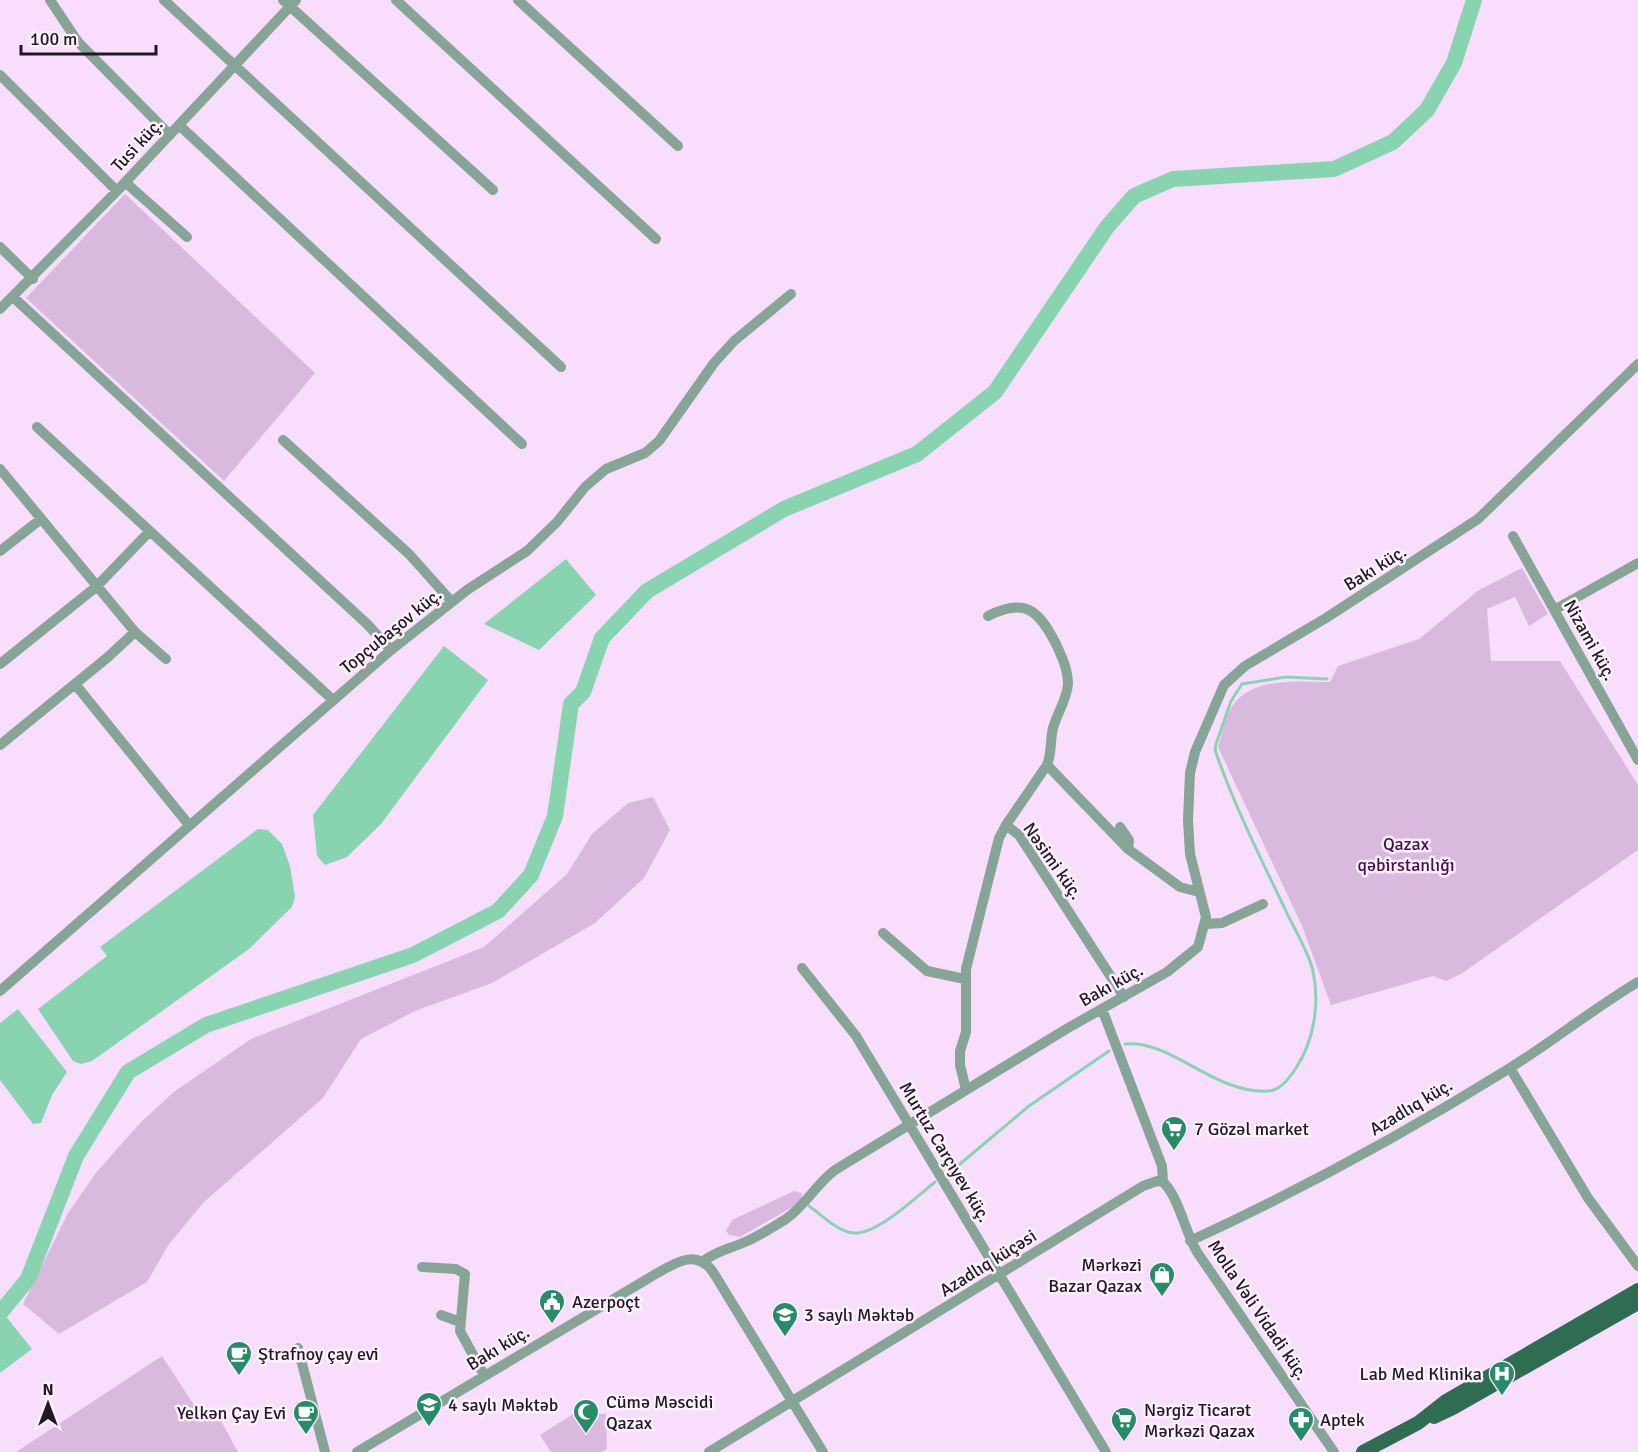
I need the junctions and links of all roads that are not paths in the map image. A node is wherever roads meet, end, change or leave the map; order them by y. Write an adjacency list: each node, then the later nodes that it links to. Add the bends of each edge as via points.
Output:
1 (50, 0): 9 (street, via 78,42)
2 (164, 0): 6 (street)
3 (396, 0): 15 (street)
4 (518, 0): 10 (street)
5 (290, 2): 6 (street, Tusi küç.); 12 (street)
6 (234, 66): 8 (street, Tusi küç.); 22 (street)
7 (0, 75): 13 (street)
8 (179, 125): 9 (street, Tusi küç.); 25 (street)
9 (170, 135): 11 (street, Tusi küç.)
10 (678, 146)
11 (125, 182): 13 (street, Tusi küç.); 14 (street)
12 (493, 190)
13 (117, 191): 17 (street, Tusi küç.)
14 (186, 237)
15 (656, 239)
16 (0, 247): 17 (street)
17 (33, 279): 19 (street, Tusi küç.)
18 (791, 294): 33 (street, Topçubaşov küç., via 734,341 714,363 659,441 645,453 606,469 533,545)
19 (13, 297): 20 (street, Tusi küç.); 37 (street)
20 (0, 309)
21 (1638, 364): 49 (street, Bakı küç., via 1478,519 1245,666 1224,685 1190,773 1190,854)
22 (561, 367)
23 (37, 427): 28 (street)
24 (283, 440): 33 (street, via 409,554)
25 (522, 444)
26 (0, 469): 27 (street)
27 (41, 519): 30 (street); 32 (street)
28 (149, 532): 32 (street); 41 (street)
29 (1513, 536): 34 (street, Nizami küç.)
30 (0, 551)
31 (1638, 563): 34 (street)
32 (96, 587): 36 (street); 39 (street)
33 (452, 602): 37 (street, Topçubaşov küç.)
34 (1554, 610): 43 (street, Nizami küç.)
35 (988, 616): 44 (street, via 1012,607 1037,613 1061,656 1067,692 1053,730)
36 (135, 632): 38 (street); 40 (street)
37 (392, 650): 41 (street, Topçubaşov küç.)
38 (166, 659)
39 (0, 664)
40 (75, 684): 42 (street); 45 (street)
41 (333, 700): 45 (street, Topçubaşov küç.)
42 (0, 745)
43 (1638, 760)
44 (1047, 765): 46 (street, Nəsimi küç.); 48 (street)
45 (189, 825): 56 (street, Topçubaşov küç.)
46 (1005, 825): 54 (street); 57 (street, Nəsimi küç., via 1019,835)
47 (1120, 827): 48 (street, via 1129,840)
48 (1128, 849): 49 (street, via 1180,887)
49 (1199, 892): 51 (street, Bakı küç.)
50 (1263, 904): 51 (street, via 1222,923)
51 (1206, 924): 57 (street, Bakı küç., via 1198,947 1184,961)
52 (883, 933): 54 (street, via 927,971)
53 (802, 968): 61 (street, Murtuz Carçıyev küç., via 856,1036)
54 (965, 979): 60 (street, via 966,1032 960,1065)
55 (1638, 982): 59 (street, Azadlıq küç.)
56 (0, 991)
57 (1124, 997): 58 (street, Bakı küç.)
58 (1102, 1009): 60 (street, Bakı küç.); 62 (street, Molla Vəli Vidadi küç., via 1162,1166)
59 (1510, 1068): 63 (street, Azadlıq küç., via 1347,1164); 65 (street, via 1588,1198)
60 (966, 1090): 61 (street, Bakı küç.)
61 (911, 1125): 64 (street, Bakı küç., via 835,1170 809,1200 784,1220); 67 (street, Murtuz Carçıyev küç.)
62 (1164, 1182): 63 (street, Molla Vəli Vidadi küç.); 67 (street, Azadlıq küçəsi, via 1143,1186)
63 (1190, 1241): 81 (street, Molla Vəli Vidadi küç.)
64 (703, 1261): 73 (street, Bakı küç., via 690,1258 674,1264); 74 (street)
65 (1638, 1266)
66 (422, 1267): 71 (street, via 456,1269 465,1274)
67 (1000, 1276): 74 (street, Azadlıq küçəsi); 80 (street, Murtuz Carçıyev küç.)
68 (1638, 1290): 75 (main road, via 1446,1401)
69 (1638, 1303): 75 (main road)
70 (441, 1315): 71 (street)
71 (460, 1322): 73 (street, via 462,1338)
72 (298, 1348): 76 (street)
73 (484, 1375): 77 (street, Bakı küç.)
74 (792, 1402): 78 (street, Azadlıq küçəsi); 79 (street)
75 (1418, 1424): 82 (main road)
76 (325, 1452)
77 (357, 1452)
78 (709, 1452)
79 (823, 1452)
80 (1106, 1452)
81 (1334, 1452)
82 (1362, 1452)

